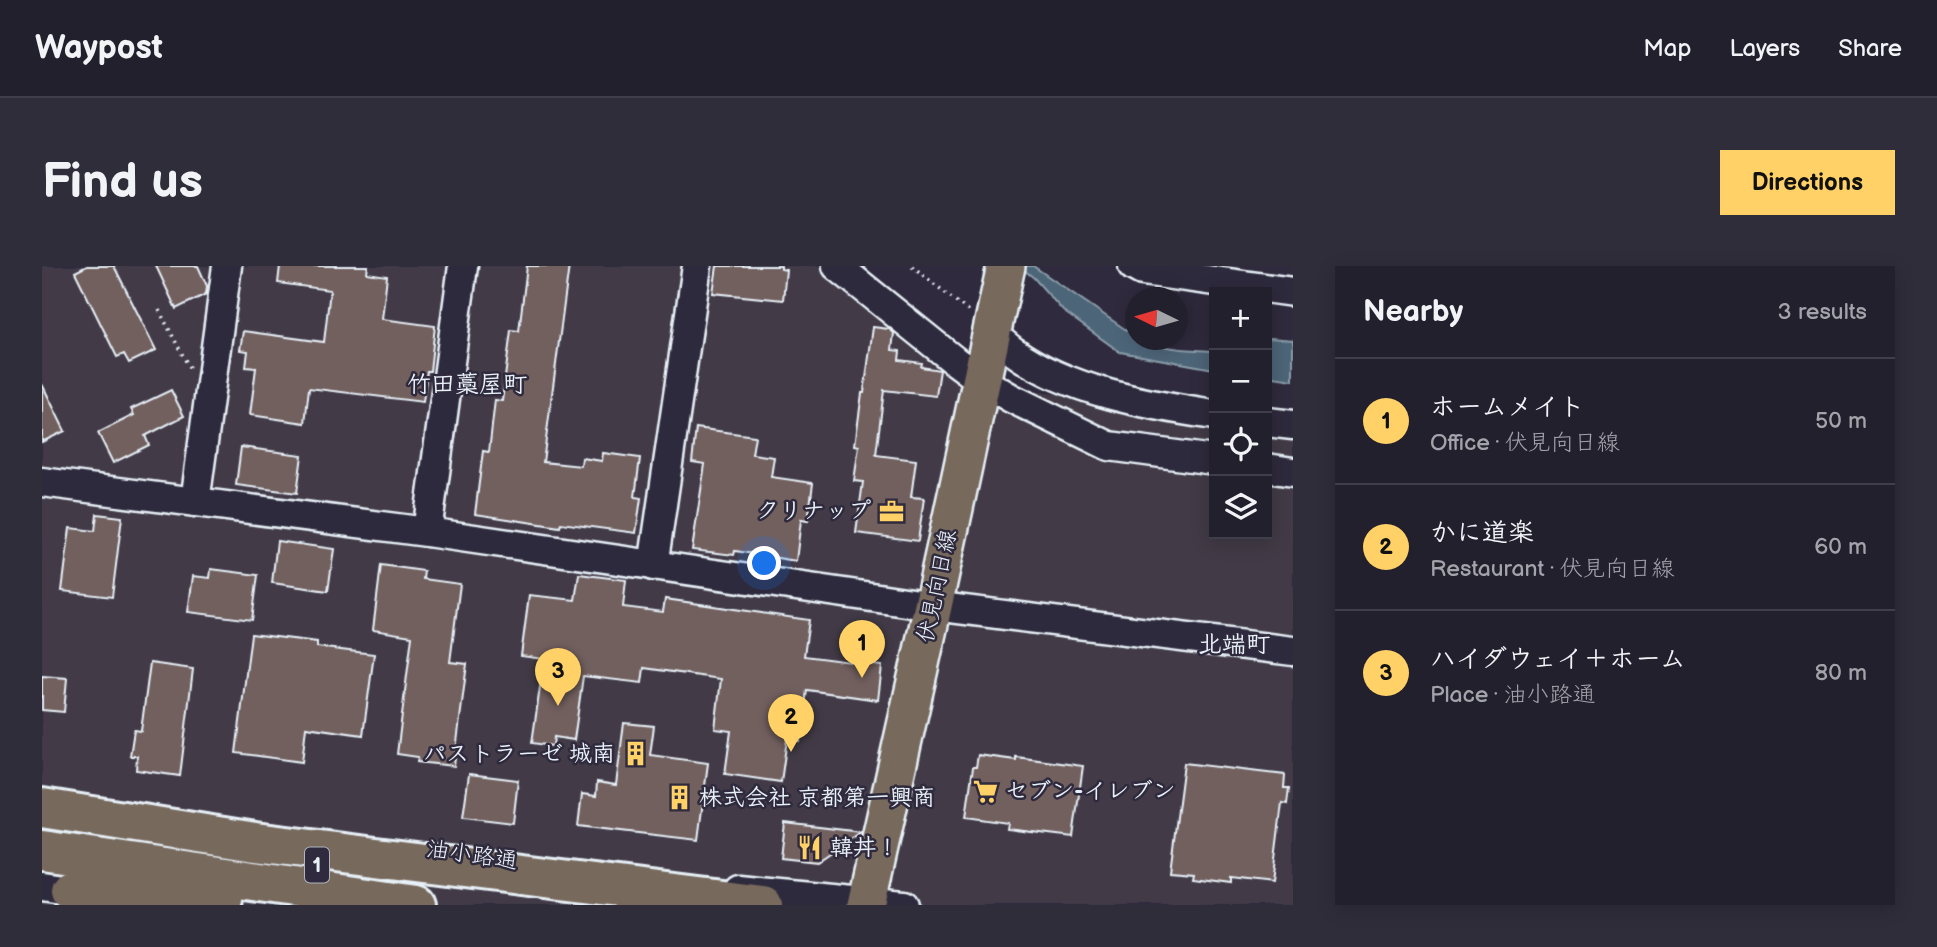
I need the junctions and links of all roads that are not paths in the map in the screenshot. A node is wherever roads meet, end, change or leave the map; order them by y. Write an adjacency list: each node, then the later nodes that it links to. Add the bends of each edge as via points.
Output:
1 (227, 266): 17 (street)
2 (463, 266): 18 (street)
3 (697, 266): 19 (street)
4 (837, 266): 9 (street)
5 (1133, 266): 7 (street)
6 (1003, 282): 8 (main road, 伏見向日線)
7 (1293, 292)
8 (992, 334): 9 (main road, 伏見向日線); 10 (street, via 1013,352 1053,374 1105,393)
9 (982, 381): 13 (street, via 1109,446); 20 (main road, 伏見向日線)
10 (1209, 414)
11 (1272, 423): 12 (street)
12 (1293, 425)
13 (1209, 459)
14 (1272, 469): 15 (street)
15 (1293, 472)
16 (42, 482): 17 (street)
17 (195, 502): 18 (street)
18 (428, 532): 19 (street)
19 (653, 566): 20 (street)
20 (933, 606): 21 (street); 27 (main road, 伏見向日線)
21 (1293, 651)
22 (42, 791): 27 (street, 油小路通, via 630,878)
23 (42, 808): 32 (highway, via 256,842)
24 (42, 825): 31 (highway, 1)
25 (42, 850): 30 (highway, 1)
26 (56, 888): 28 (highway); 29 (street)
27 (866, 903): 33 (street, 油小路通)
28 (289, 904)
29 (173, 905)
30 (415, 905)
31 (592, 905)
32 (763, 905)
33 (904, 905)

